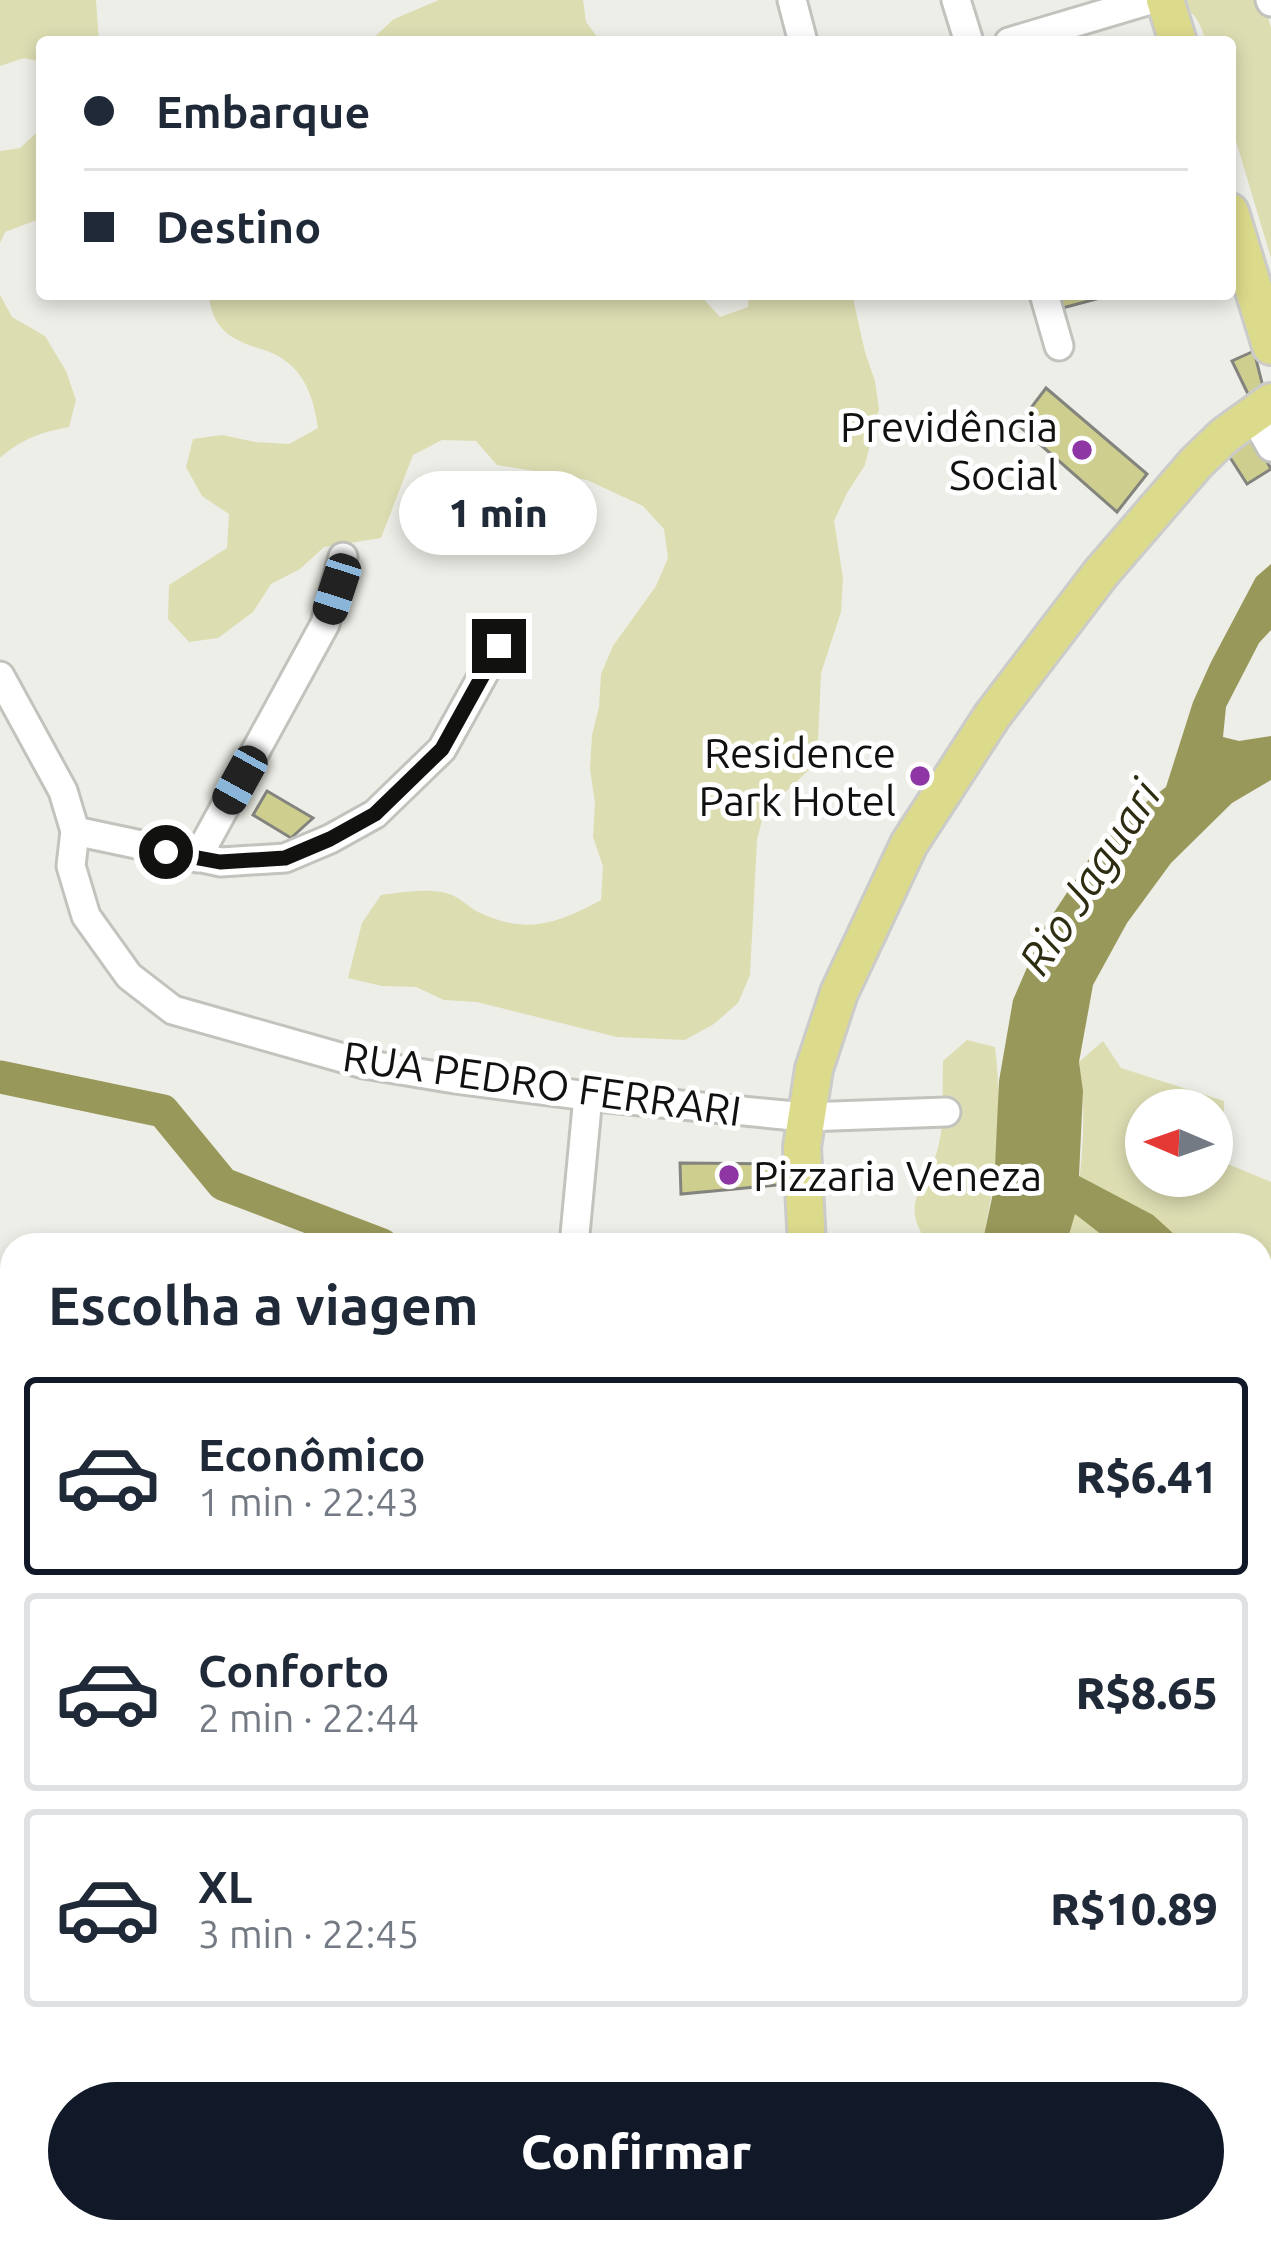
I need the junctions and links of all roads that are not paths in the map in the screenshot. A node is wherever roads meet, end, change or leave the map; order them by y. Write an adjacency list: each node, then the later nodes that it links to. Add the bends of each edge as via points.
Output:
1 (792, 0): 5 (street)
2 (956, 0): 6 (street)
3 (1150, 0): 7 (street)
4 (1165, 0): 8 (main road)
5 (801, 36)
6 (967, 36)
7 (1029, 36)
8 (1176, 36)
9 (1236, 232): 12 (main road)
10 (1046, 300): 11 (street)
11 (1059, 346)
12 (1271, 346)
13 (1262, 408): 14 (street); 22 (main road, via 1196,463 1101,573 992,716 909,844 839,992)
14 (1271, 447)
15 (343, 557): 19 (street, via 325,624)
16 (499, 646): 19 (street, via 442,749 375,814 285,858)
17 (0, 676): 18 (street, RUA PEDRO FERRARI, via 63,791)
18 (74, 831): 19 (street); 20 (street, RUA PEDRO FERRARI, via 71,866 86,916 128,976 173,1010 364,1064)
19 (197, 858)
20 (588, 1096): 22 (street, RUA PEDRO FERRARI); 23 (street)
21 (946, 1112): 22 (street, RUA PEDRO FERRARI)
22 (805, 1117): 24 (main road)
23 (575, 1233)
24 (806, 1233)

